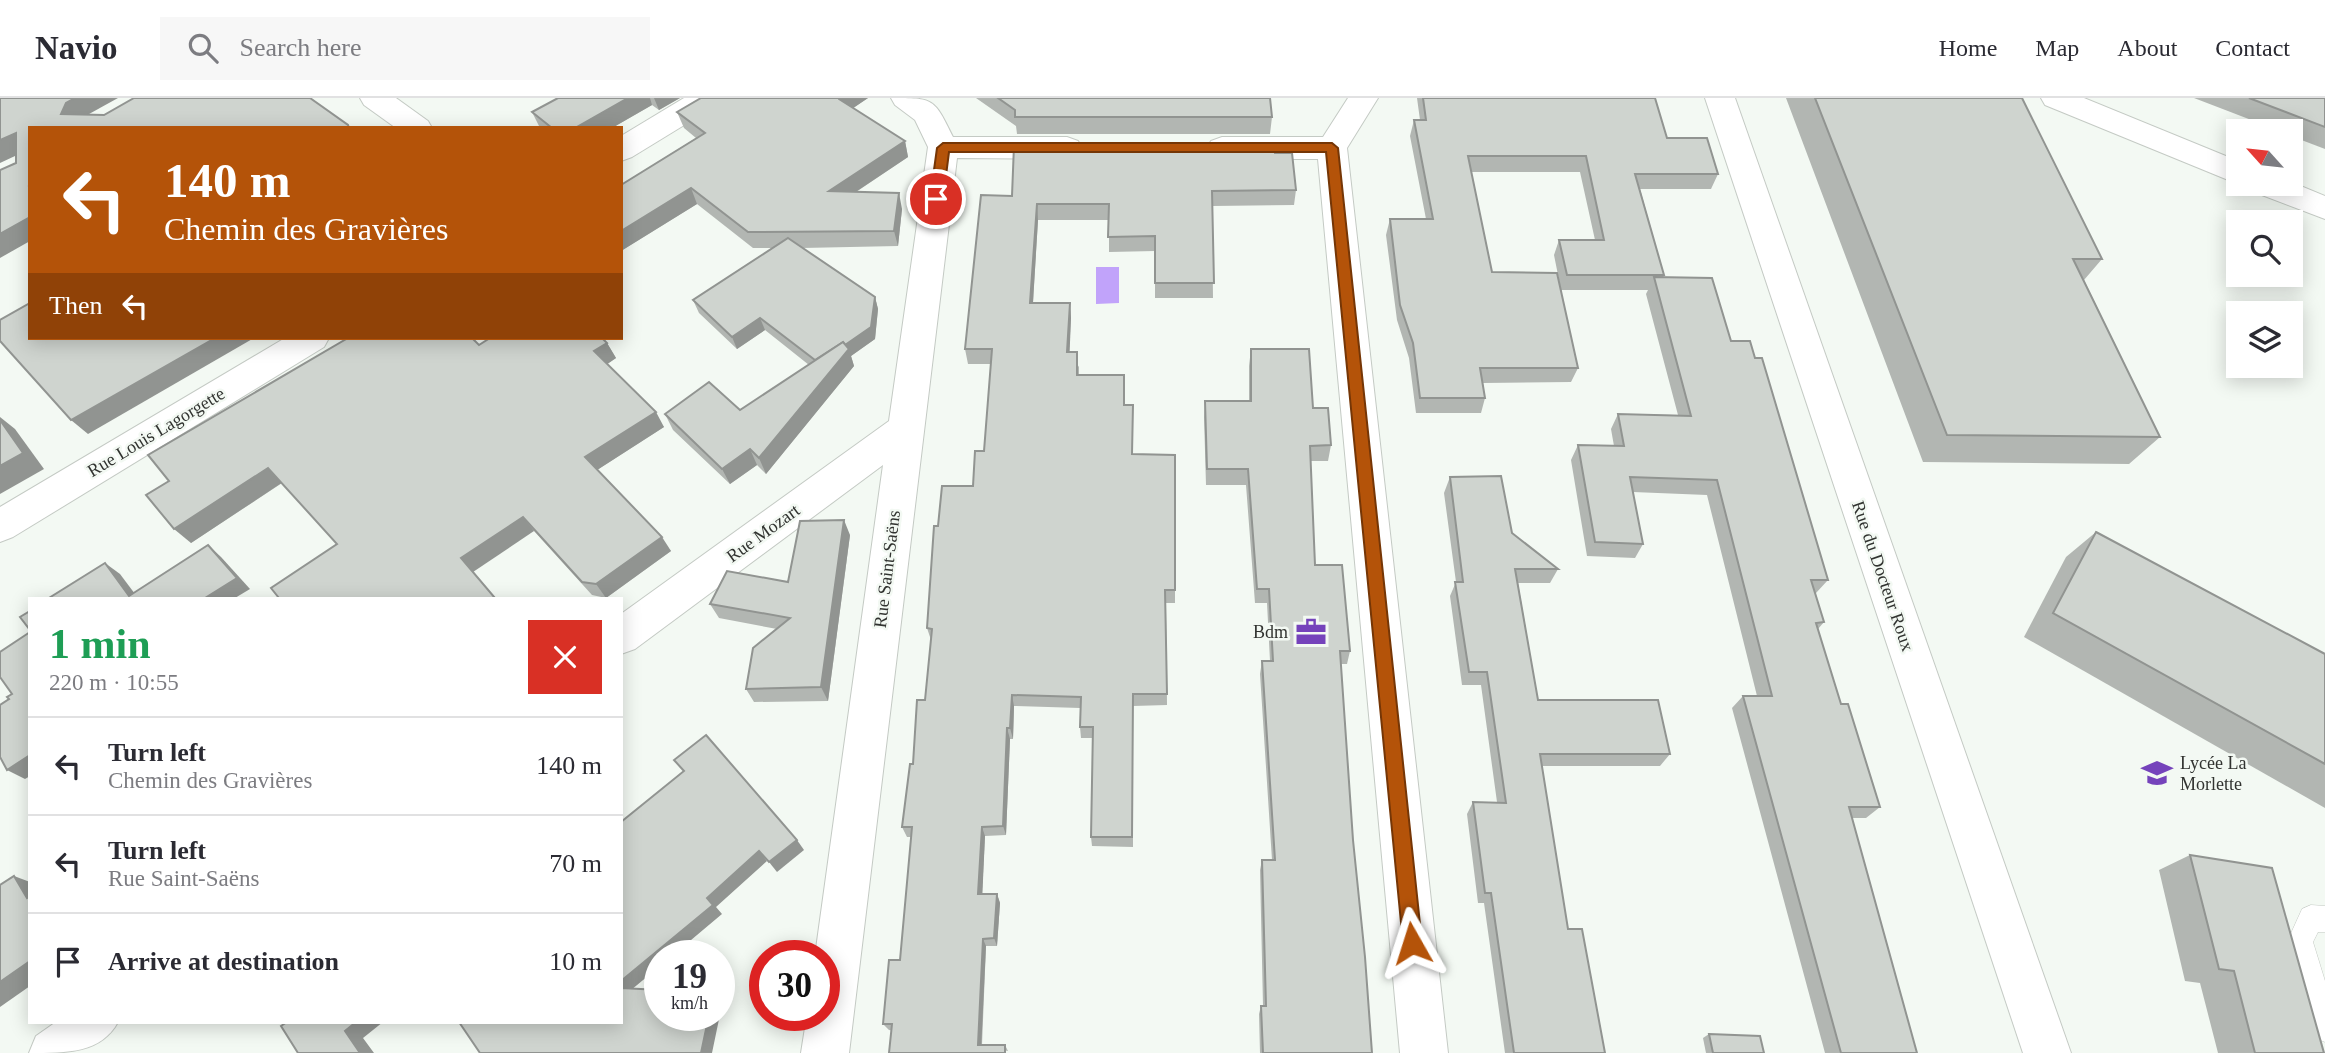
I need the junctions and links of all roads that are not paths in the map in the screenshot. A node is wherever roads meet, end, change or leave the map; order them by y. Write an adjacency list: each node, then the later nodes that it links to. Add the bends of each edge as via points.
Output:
1 (375, 98): 8 (street)
2 (706, 98): 14 (street)
3 (906, 98): 10 (street, via 927,114)
4 (1363, 98): 13 (street)
5 (1720, 98): 30 (street, Rue du Docteur Roux)
6 (2056, 98): 15 (street)
7 (2105, 98): 9 (street)
8 (414, 126)
9 (2226, 147)
10 (943, 148): 11 (street); 21 (street, Rue Saint-Saëns)
11 (1096, 148)
12 (1193, 148): 13 (street)
13 (1332, 148): 29 (street)
14 (623, 149)
15 (2226, 168)
16 (2303, 178): 17 (street)
17 (2325, 187)
18 (2296, 196): 19 (street)
19 (2325, 208)
20 (309, 340): 22 (street, Rue Louis Lagorgette)
21 (905, 429): 23 (street, Rue Mozart); 28 (street, Rue Saint-Saëns)
22 (0, 526)
23 (623, 636)
24 (2325, 919): 26 (lane, via 2311,918 2301,942)
25 (92, 1024): 27 (street)
26 (2325, 1028)
27 (53, 1053)
28 (825, 1053)
29 (1424, 1053)
30 (2047, 1053)

